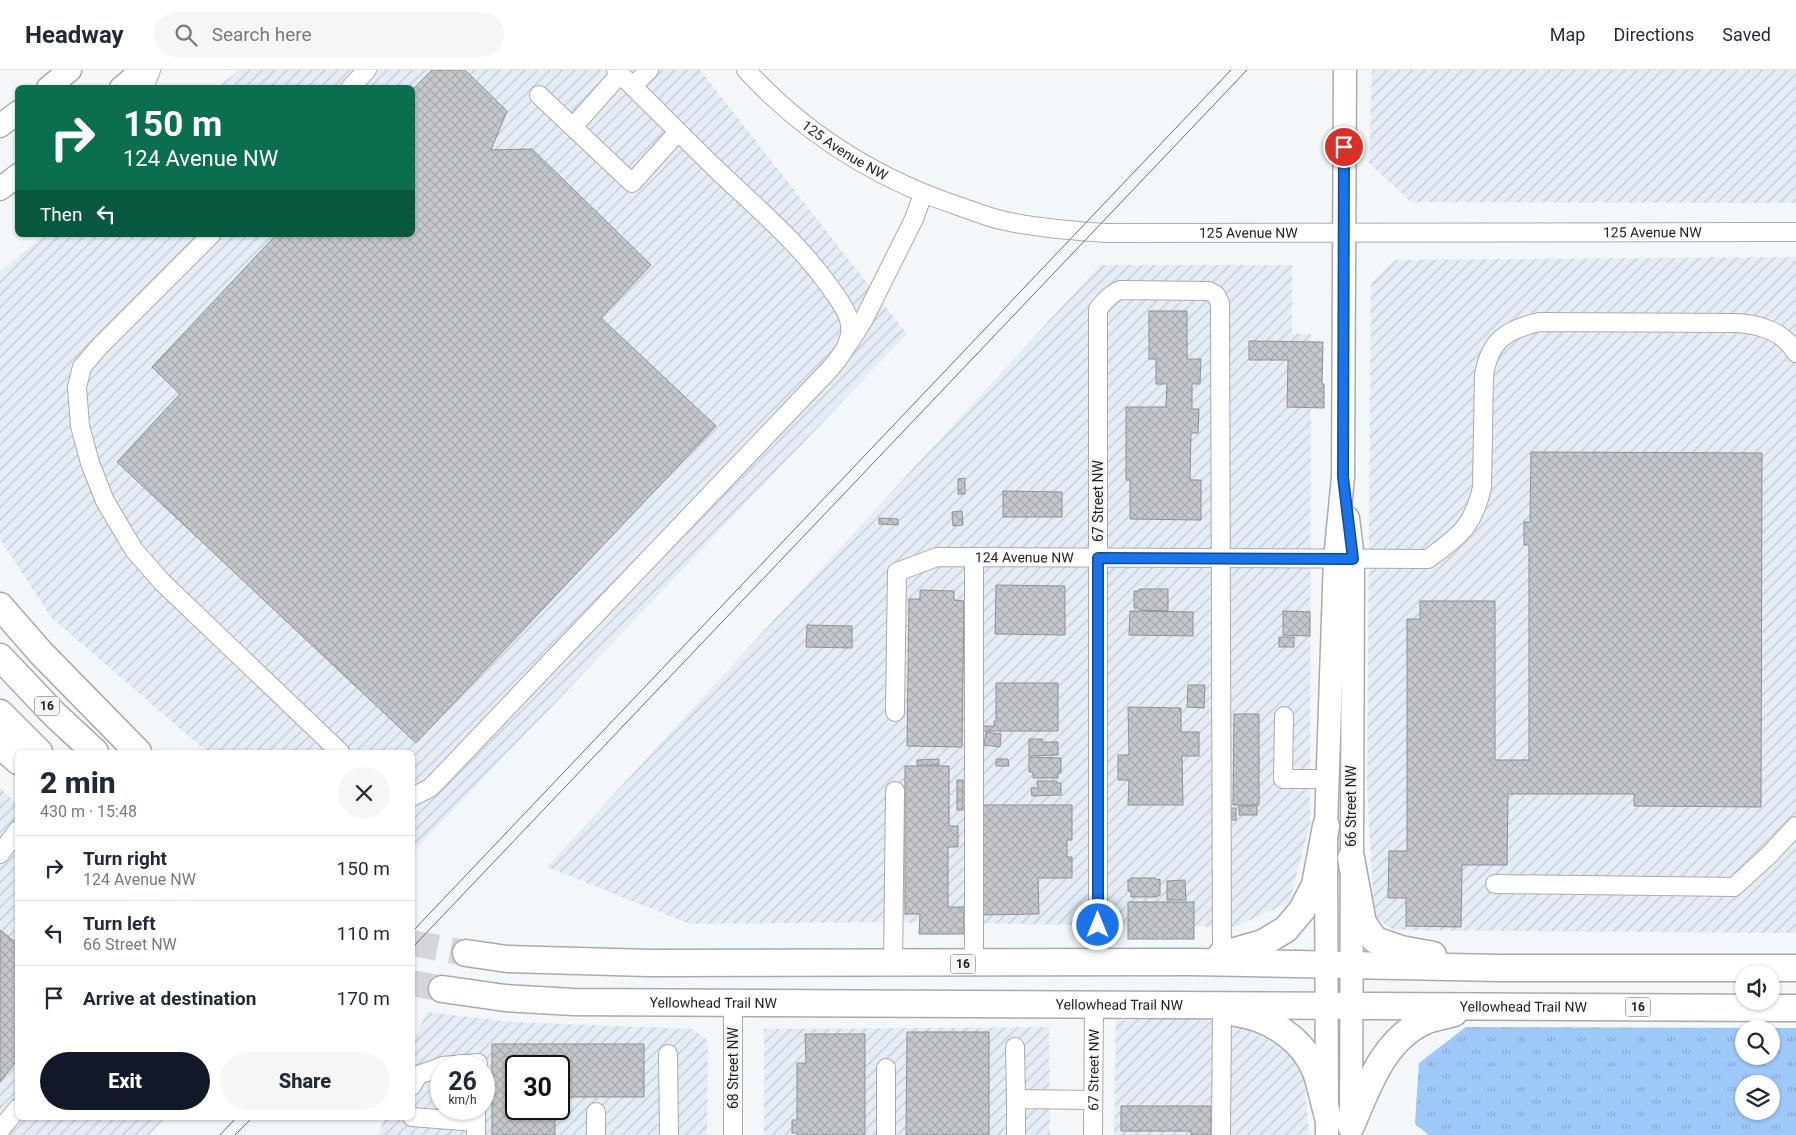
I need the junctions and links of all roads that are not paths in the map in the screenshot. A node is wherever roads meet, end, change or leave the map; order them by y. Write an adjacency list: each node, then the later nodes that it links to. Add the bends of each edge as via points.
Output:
1 (70, 70): 9 (main road)
2 (142, 70): 10 (main road)
3 (151, 70): 11 (street)
4 (367, 70): 12 (street)
5 (649, 70): 13 (street)
6 (746, 70): 21 (street, 125 Avenue NW, via 784,108 831,144)
7 (1345, 70): 22 (main road, 66 Street NW)
8 (618, 72): 13 (street); 17 (street)
9 (52, 85)
10 (124, 85)
11 (145, 85)
12 (353, 85)
13 (633, 86): 18 (street)
14 (539, 95): 17 (street)
15 (15, 114): 16 (main road)
16 (0, 126)
17 (573, 127): 18 (street, via 632,183)
18 (678, 132): 25 (street, via 794,242 820,273 850,319 851,335)
19 (15, 177): 20 (main road)
20 (0, 189)
21 (923, 194): 22 (street, 125 Avenue NW, via 1004,221 1078,232); 25 (street, via 914,219 863,321)
22 (1344, 232): 23 (street, 125 Avenue NW); 30 (main road, 66 Street NW)
23 (1796, 232)
24 (209, 237): 40 (street, via 82,367 77,387 80,426 105,501 134,550 162,582)
25 (846, 347): 44 (street, via 829,370 437,781)
26 (1796, 353): 30 (street, 124 Avenue NW, via 1781,336 1765,327 1738,323 1539,322 1512,330 1492,348 1486,361 1482,488 1470,522 1428,559)
27 (974, 557): 28 (street, 124 Avenue NW); 33 (street, 124 Avenue NW, via 937,557 897,572); 54 (street)
28 (1098, 558): 29 (street, 124 Avenue NW); 29 (street, 67 Street NW, via 1098,309 1120,290 1209,291 1220,303); 55 (street, 67 Street NW)
29 (1221, 558): 30 (street, 124 Avenue NW); 52 (street)
30 (1344, 559): 42 (main road, 66 Street NW); 49 (main road, 66 Street NW)
31 (0, 606): 39 (highway)
32 (0, 657): 38 (highway, 16)
33 (895, 712)
34 (0, 713): 37 (highway)
35 (1284, 716): 42 (street, via 1283,780)
36 (0, 745): 41 (highway)
37 (37, 750)
38 (93, 750)
39 (136, 750)
40 (338, 750)
41 (15, 758)
42 (1328, 780): 45 (main road, 66 Street NW)
43 (895, 791): 53 (street)
44 (415, 796)
45 (1326, 826): 52 (highway, via 1315,885 1302,910 1286,930); 56 (main road, 66 Street NW)
46 (1796, 826): 50 (street, via 1734,887)
47 (15, 834): 48 (street)
48 (0, 854)
49 (1351, 858): 56 (main road, 66 Street NW); 57 (highway, via 1363,923 1375,940 1401,949)
50 (1495, 884)
51 (466, 953): 53 (highway, 16, via 507,959 576,962)
52 (1222, 959): 55 (highway, 16); 56 (highway)
53 (893, 964): 54 (highway, 16)
54 (974, 964): 55 (highway, 16)
55 (1098, 964)
56 (1339, 966): 57 (highway); 62 (main road, 66 Street NW)
57 (1500, 968): 58 (highway)
58 (1796, 968)
59 (442, 988): 60 (highway, Yellowhead Trail NW, via 504,998 573,1002)
60 (733, 1002): 61 (highway, Yellowhead Trail NW); 81 (street, 68 Street NW)
61 (1094, 1004): 64 (highway, Yellowhead Trail NW); 72 (street, 67 Street NW)
62 (1339, 1004): 63 (highway, Yellowhead Trail NW / 16); 64 (highway, Yellowhead Trail NW / 16); 77 (main road, 66 Street NW)
63 (1481, 1006): 65 (highway, Yellowhead Trail NW / 16); 77 (highway, via 1425,1021 1397,1040)
64 (1222, 1008): 77 (highway, via 1260,1018 1301,1046 1316,1072); 85 (street)
65 (1796, 1008)
66 (1015, 1047): 71 (street)
67 (668, 1054): 80 (street)
68 (886, 1068): 82 (street)
69 (430, 1070): 70 (street, via 418,1075)
70 (415, 1080)
71 (1016, 1100): 72 (street); 83 (street)
72 (1094, 1100): 84 (street, 67 Street NW)
73 (15, 1112): 78 (street)
74 (596, 1112): 79 (street)
75 (415, 1117): 76 (street)
76 (476, 1122)
77 (1339, 1128)
78 (0, 1130)
79 (596, 1135)
80 (670, 1135)
81 (733, 1135)
82 (886, 1135)
83 (1016, 1135)
84 (1093, 1135)
85 (1221, 1135)

